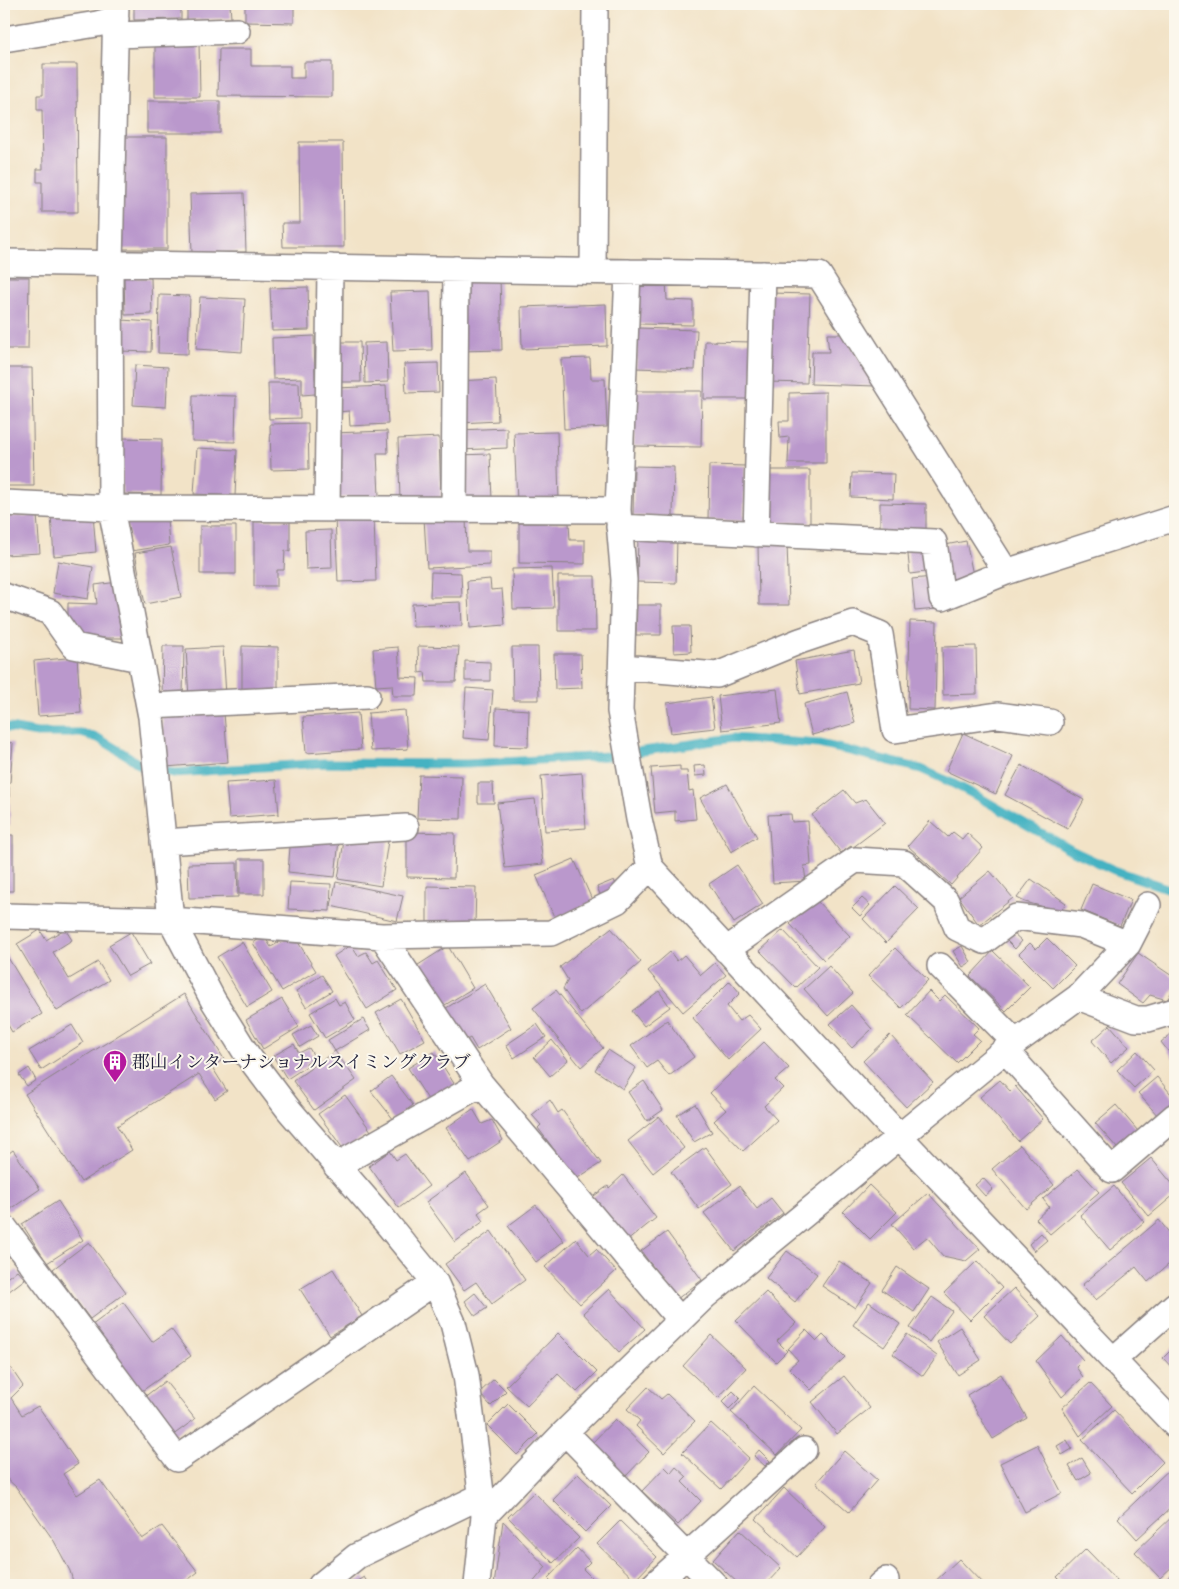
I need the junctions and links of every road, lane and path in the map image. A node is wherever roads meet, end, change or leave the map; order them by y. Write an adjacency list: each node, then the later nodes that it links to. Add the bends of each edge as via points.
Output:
1 (595, 4): 9 (street)
2 (115, 19): 3 (street); 4 (street); 6 (street)
3 (237, 31)
4 (4, 38)
5 (4, 262): 6 (street)
6 (110, 263): 7 (street); 13 (street)
7 (330, 267): 8 (street); 14 (street)
8 (456, 269): 9 (street); 15 (street)
9 (593, 271): 10 (street)
10 (628, 272): 11 (street); 17 (street)
11 (763, 274): 18 (street); 19 (street, via 819,275)
12 (4, 503): 13 (street)
13 (111, 508): 14 (street); 21 (street)
14 (326, 509): 15 (street)
15 (454, 510): 17 (street)
16 (1175, 518): 19 (street)
17 (619, 519): 18 (street); 22 (street, via 624,580)
18 (756, 534): 19 (street, via 934,542 942,598)
19 (1006, 572)
20 (4, 596): 21 (street, via 50,612 74,646)
21 (140, 659): 24 (street)
22 (622, 667): 25 (street, via 718,675 800,640 853,623 880,634 895,730 998,715); 28 (street, via 620,711)
23 (367, 696): 24 (street)
24 (148, 706): 27 (street)
25 (1050, 722)
26 (406, 827): 27 (street)
27 (163, 842): 31 (street)
28 (650, 867): 32 (street, via 617,901 550,933); 34 (street)
29 (1148, 905): 33 (street)
30 (4, 916): 31 (street)
31 (171, 920): 32 (street); 42 (street, via 213,1000 248,1056)
32 (382, 936): 39 (street)
33 (1128, 944): 34 (street, via 1081,925 1016,917 984,941 957,928 946,901 904,862 855,860); 36 (street)
34 (726, 950): 41 (street)
35 (940, 966): 38 (street)
36 (1078, 997): 37 (street, via 1136,1019 1148,1019); 38 (street)
37 (1175, 1010)
38 (1010, 1046): 40 (street, via 1112,1170); 41 (street)
39 (481, 1084): 42 (street); 46 (street)
40 (1175, 1116)
41 (899, 1136): 46 (street); 47 (street)
42 (336, 1166): 44 (street)
43 (4, 1227): 44 (street, via 177,1459)
44 (435, 1282): 51 (street, via 453,1323 466,1375)
45 (1175, 1305): 47 (street)
46 (680, 1320): 49 (street)
47 (1113, 1360): 48 (street)
48 (1175, 1425)
49 (565, 1432): 51 (street); 52 (street)
50 (804, 1450): 52 (street)
51 (482, 1506): 53 (street, via 357,1556); 54 (street)
52 (686, 1556): 55 (street); 56 (street)
53 (321, 1585)
54 (477, 1585)
55 (654, 1585)
56 (715, 1585)

